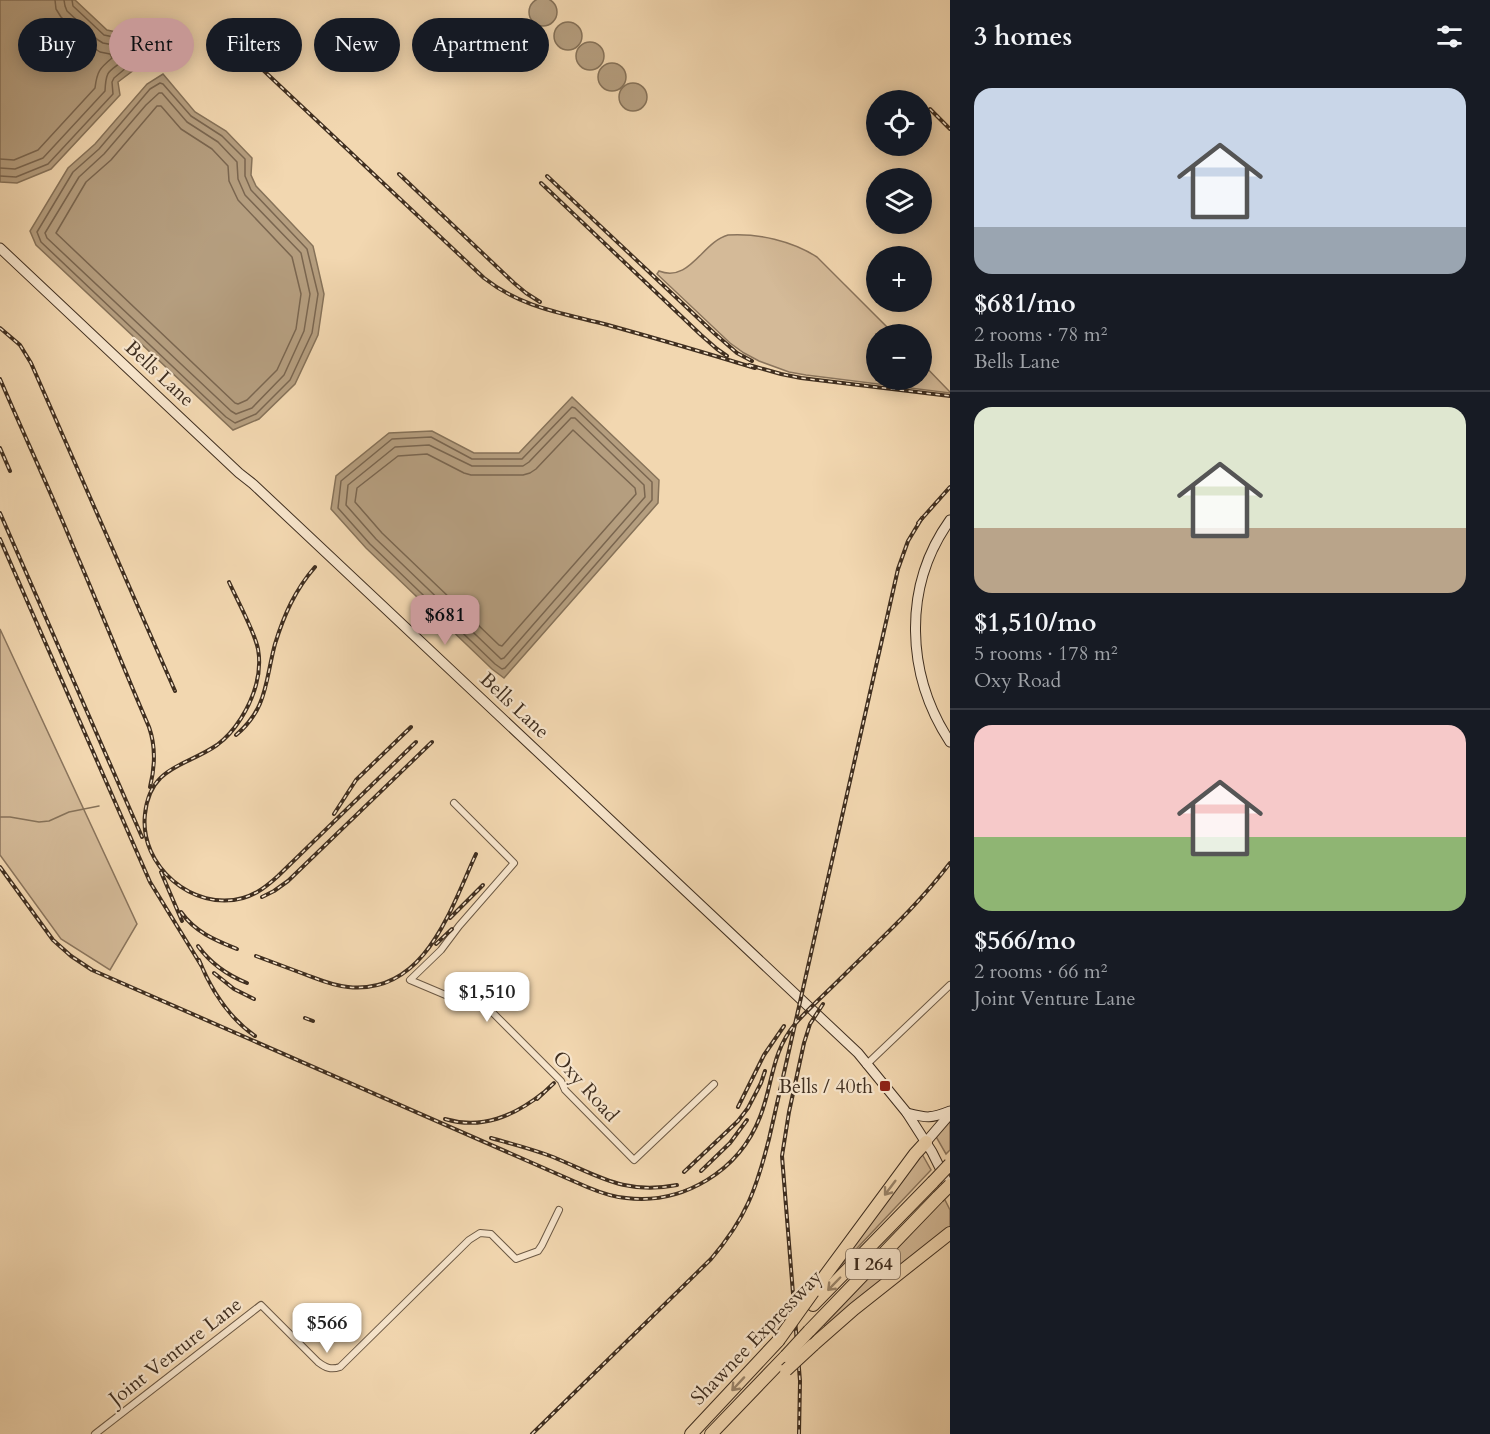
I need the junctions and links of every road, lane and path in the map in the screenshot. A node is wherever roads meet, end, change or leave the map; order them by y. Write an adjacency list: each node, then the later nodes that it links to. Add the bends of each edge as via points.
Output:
1 (0, 248): 6 (street, Bells Lane, via 809,1006)
2 (950, 520): 3 (street, via 922,579 916,629 917,660 927,696)
3 (950, 742)
4 (454, 803): 7 (street, Oxy Road, via 514,863 441,950 410,980 455,999 486,1006 634,1160)
5 (950, 985): 6 (street)
6 (867, 1065): 8 (street, Bells Lane)
7 (714, 1084)
8 (907, 1113): 9 (street, via 935,1117); 10 (street, Bells Lane)
9 (950, 1113): 10 (street)
10 (926, 1142): 12 (street, Bells Lane); 15 (highway, one-way to 15, bridge)
11 (950, 1164): 15 (highway, Shawnee Expressway / I 264, one-way to 15, bridge)
12 (950, 1186): 16 (highway, Shawnee Expressway / I 264, bridge)
13 (559, 1210): 17 (street, Joint Venture Lane, via 538,1251 516,1259 491,1234 480,1233 469,1240 334,1369 318,1362 261,1305)
14 (948, 1237): 16 (highway, bridge)
15 (778, 1341): 18 (highway, Shawnee Expressway / I 264, one-way to 18)
16 (740, 1403): 19 (highway, Shawnee Expressway / I 264)
17 (95, 1434)
18 (691, 1434)
19 (711, 1434)

